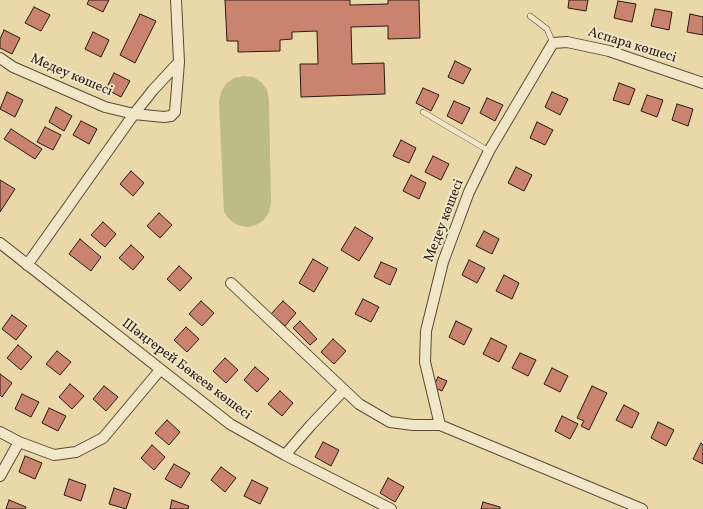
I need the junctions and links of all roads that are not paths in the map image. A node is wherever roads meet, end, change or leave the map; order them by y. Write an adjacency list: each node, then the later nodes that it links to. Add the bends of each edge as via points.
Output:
1 (176, 0): 5 (street)
2 (530, 16): 3 (lane, via 547,29)
3 (553, 43): 6 (street, Аспара көшесі, via 567,42 609,51); 9 (street, Медеу көшесі)
4 (0, 58): 8 (street, Медеу көшесі, via 13,67 106,107)
5 (179, 62): 8 (street); 8 (street, Медеу көшесі, via 175,112 164,117)
6 (703, 83)
7 (423, 112): 9 (lane)
8 (134, 114): 11 (street)
9 (489, 151): 15 (street, Медеу көшесі, via 469,192 443,262 426,331 425,362)
10 (0, 243): 11 (street, Шәңгерей Бөкеев көшесі)
11 (27, 265): 13 (street, Шәңгерей Бөкеев көшесі)
12 (231, 283): 14 (street)
13 (160, 370): 17 (street, via 103,438 76,452 54,455); 18 (street, Шәңгерей Бөкеев көшесі, via 230,424)
14 (344, 390): 15 (street, via 359,404 390,422); 18 (street)
15 (440, 425): 21 (street)
16 (0, 432): 17 (street)
17 (19, 442): 19 (street)
18 (285, 455): 20 (street, Шәңгерей Бөкеев көшесі)
19 (0, 476)
20 (391, 509)
21 (642, 509)

